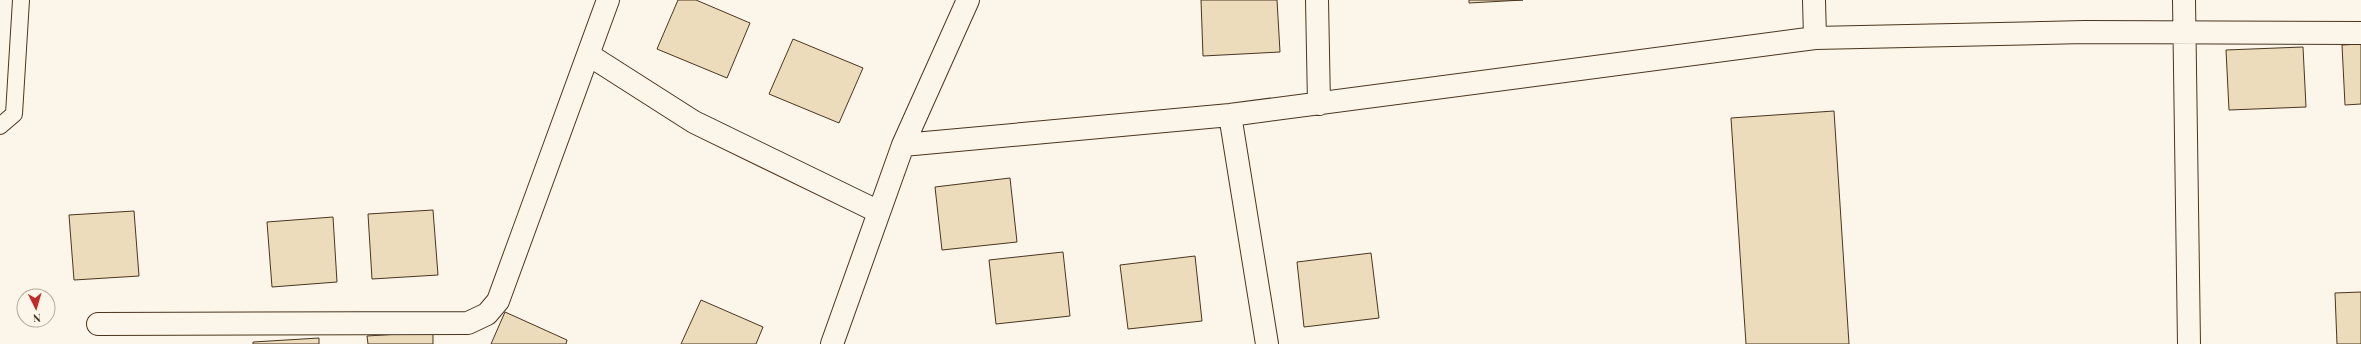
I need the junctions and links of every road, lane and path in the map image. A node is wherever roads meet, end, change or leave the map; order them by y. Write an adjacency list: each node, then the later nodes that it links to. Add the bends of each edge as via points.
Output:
1 (21, 0): 13 (lane, via 14,114)
2 (608, 0): 10 (street)
3 (968, 0): 14 (street)
4 (1317, 0): 11 (street)
5 (1814, 0): 9 (street)
6 (2184, 0): 8 (street)
7 (2361, 32): 8 (street)
8 (2185, 33): 9 (street, via 2085,32); 19 (street)
9 (1815, 38): 11 (street)
10 (589, 55): 15 (street, via 694,122); 16 (street, via 498,301 487,314 468,324)
11 (1319, 104): 12 (street)
12 (1230, 115): 14 (street); 18 (street)
13 (0, 126)
14 (903, 145): 15 (street)
15 (879, 212): 17 (street)
16 (98, 324)
17 (832, 344)
18 (1267, 344)
19 (2189, 344)

